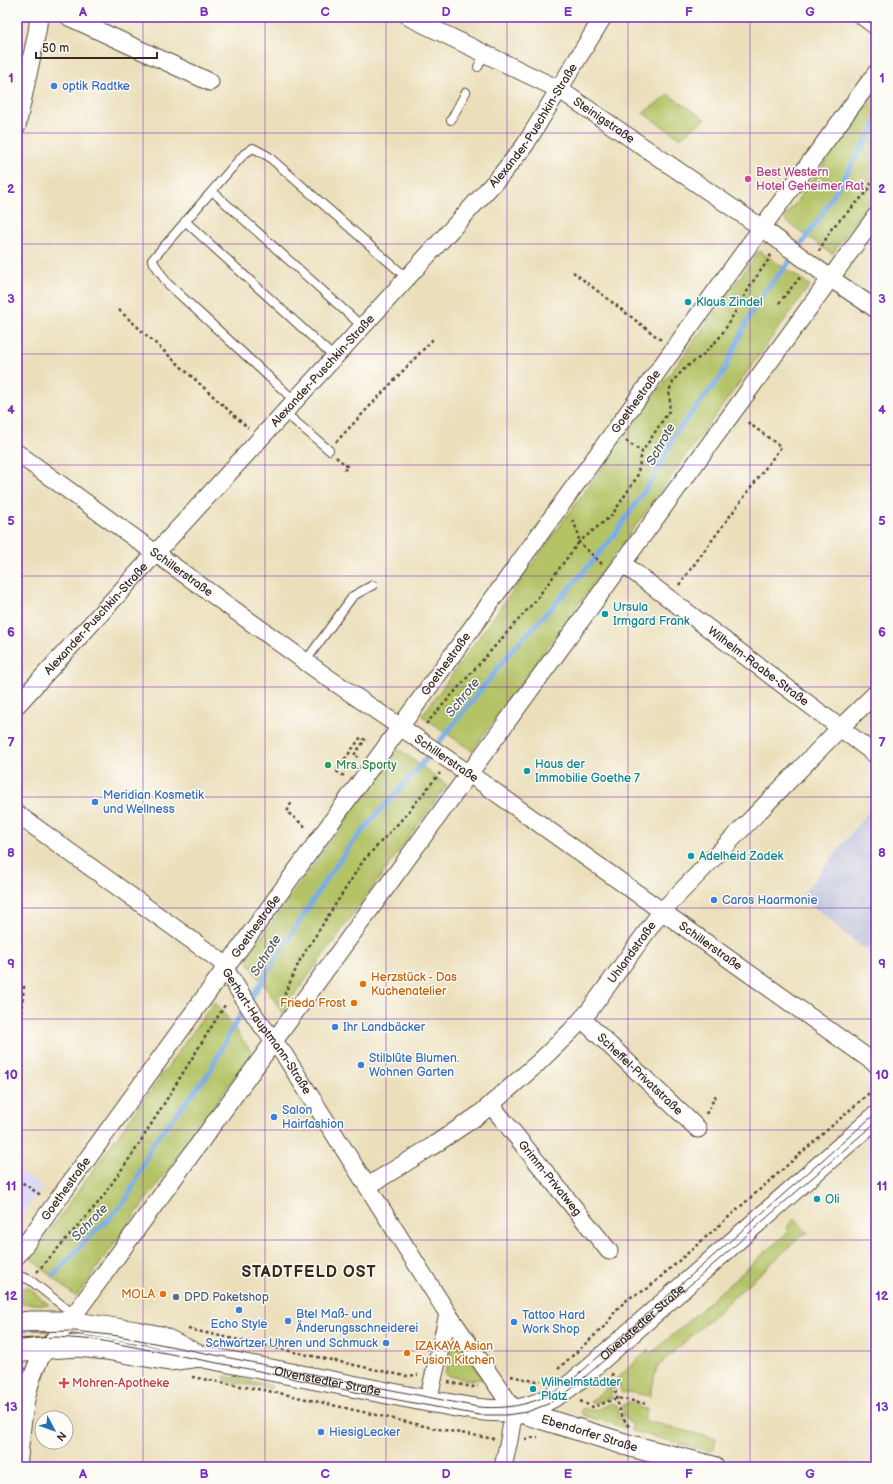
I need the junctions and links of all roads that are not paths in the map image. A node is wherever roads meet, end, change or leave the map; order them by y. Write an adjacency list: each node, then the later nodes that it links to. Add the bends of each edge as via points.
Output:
1 (68, 17): 8 (street)
2 (409, 17): 9 (street, Steinigstraße, via 481,60)
3 (603, 17): 9 (street, Alexander-Puschkin-Straße)
4 (856, 17): 6 (lane)
5 (36, 22): 12 (street)
6 (876, 32)
7 (876, 73): 16 (street, Goethestraße)
8 (210, 82)
9 (560, 90): 16 (street, Steinigstraße); 17 (street, Alexander-Puschkin-Straße, via 517,155)
10 (466, 92): 11 (lane)
11 (451, 120)
12 (17, 126)
13 (212, 191): 15 (lane); 17 (lane, via 244,154 253,148 268,156); 20 (lane)
14 (876, 216): 18 (street)
15 (185, 221): 21 (lane); 22 (lane, via 152,260 167,282)
16 (762, 228): 18 (street, Steinigstraße); 31 (street, Goethestraße)
17 (407, 278): 20 (street, Alexander-Puschkin-Straße)
18 (830, 278): 19 (street, Steinigstraße); 26 (street)
19 (876, 309)
20 (363, 327): 21 (street, Alexander-Puschkin-Straße)
21 (334, 358): 22 (street, Alexander-Puschkin-Straße)
22 (290, 407): 23 (lane); 25 (street, Alexander-Puschkin-Straße)
23 (329, 450)
24 (17, 453): 25 (street, Schillerstraße)
25 (156, 553): 28 (street, Schillerstraße); 30 (street, Alexander-Puschkin-Straße)
26 (622, 563): 32 (street, Wilhelm-Raabe-Straße); 34 (street)
27 (373, 585): 28 (lane, via 353,596)
28 (305, 662): 31 (street, Schillerstraße)
29 (876, 693): 32 (street, Uhlandstraße)
30 (17, 705)
31 (400, 727): 34 (street, Schillerstraße, via 423,742 443,765); 37 (street, Goethestraße)
32 (840, 728): 33 (street, Wilhelm-Raabe-Straße); 36 (street, Uhlandstraße)
33 (876, 755)
34 (469, 774): 36 (street, Schillerstraße); 39 (street)
35 (17, 814): 37 (street, Gerhart-Hauptmann-Straße, via 215,957)
36 (661, 912): 38 (street, Uhlandstraße); 40 (street, Schillerstraße)
37 (224, 970): 39 (street, Gerhart-Hauptmann-Straße); 46 (street, Goethestraße)
38 (582, 1019): 41 (street, Uhlandstraße); 43 (street, Scheffel-Privatstraße)
39 (274, 1042): 44 (street, Gerhart-Hauptmann-Straße); 49 (street)
40 (876, 1064)
41 (491, 1105): 44 (street, Uhlandstraße); 45 (street, Grimm-Privatweg)
42 (876, 1117): 57 (street, Olvenstedter Straße, via 569,1387 544,1402)
43 (698, 1129)
44 (368, 1186): 48 (street, Gerhart-Hauptmann-Straße)
45 (610, 1250)
46 (17, 1256)
47 (17, 1275): 49 (lane, via 30,1280 67,1309)
48 (448, 1314): 56 (street); 57 (street, Gerhart-Hauptmann-Straße)
49 (69, 1322): 50 (street, Olvenstedter Straße); 51 (street); 53 (street, Olvenstedter Straße, via 161,1337)
50 (17, 1324)
51 (47, 1348): 52 (street, Olvenstedter Straße); 53 (street, Olvenstedter Straße, via 94,1348 169,1360); 55 (street, via 35,1371)
52 (17, 1352)
53 (199, 1356): 56 (street, Olvenstedter Straße)
54 (17, 1376): 55 (street)
55 (25, 1401): 58 (street)
56 (428, 1401): 57 (street, Olvenstedter Straße, via 491,1411)
57 (514, 1410): 59 (street); 60 (street, Ebendorfer Straße, via 631,1446)
58 (18, 1467)
59 (503, 1467)
60 (713, 1467)

